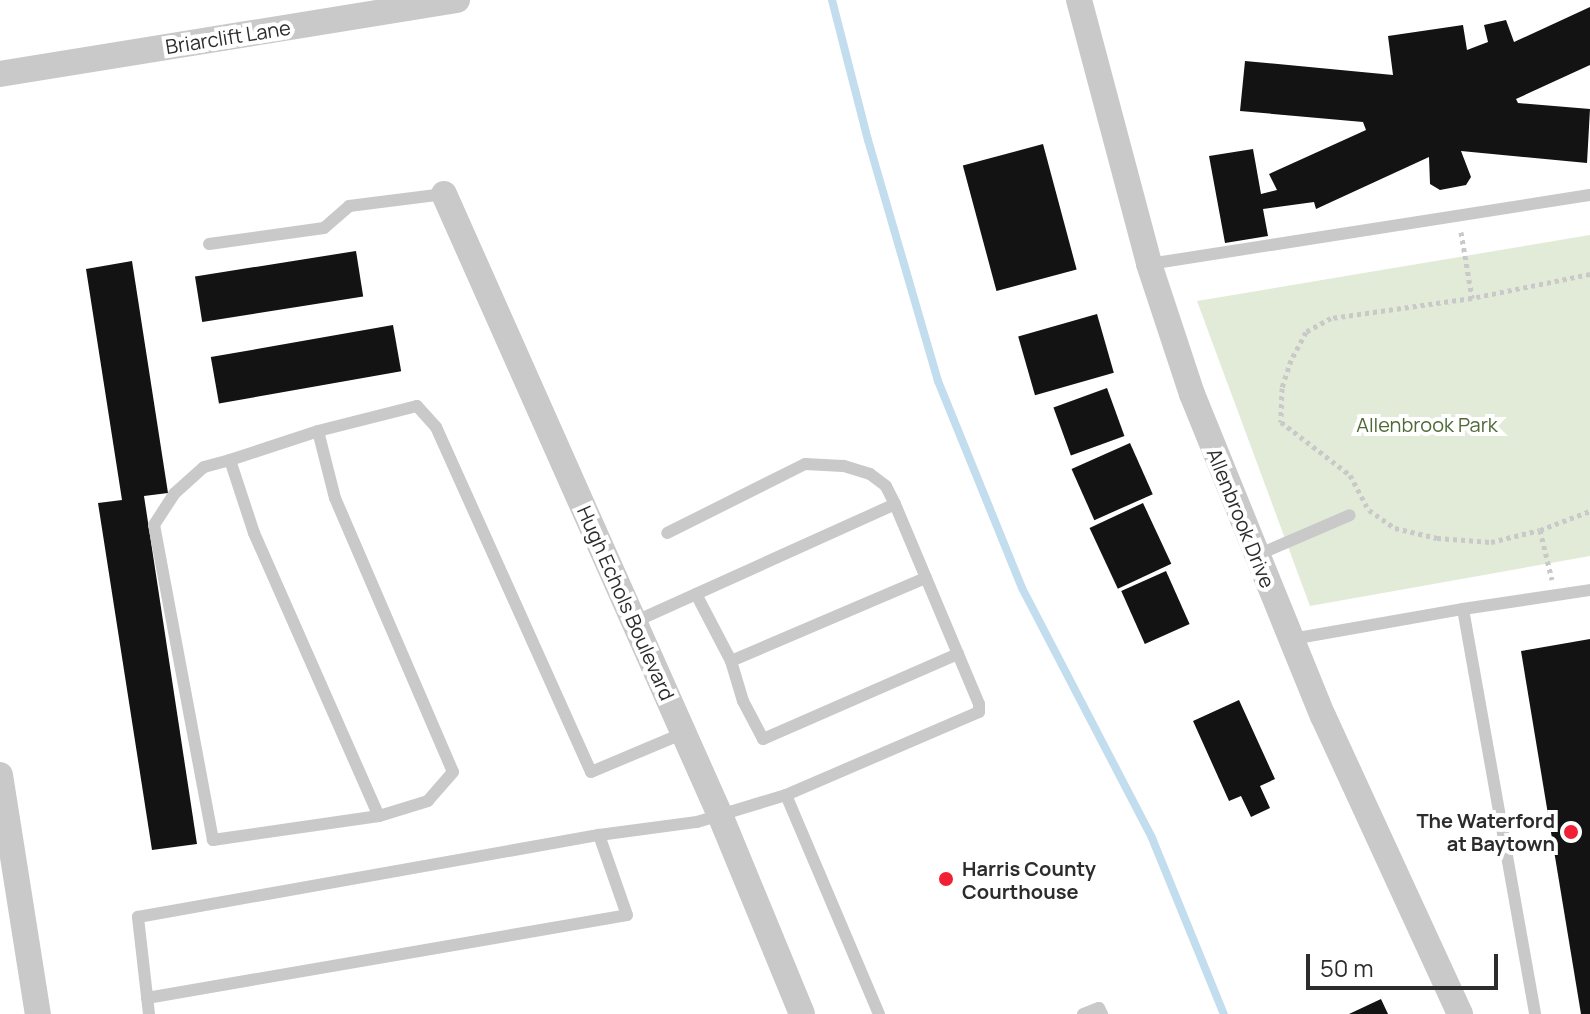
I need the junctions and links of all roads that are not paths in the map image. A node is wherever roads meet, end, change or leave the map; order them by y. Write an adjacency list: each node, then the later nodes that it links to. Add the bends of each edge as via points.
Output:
1 (457, 0): 3 (street, Briarclift Lane)
2 (1079, 0): 7 (street, Allenbrook Drive)
3 (0, 74)
4 (444, 194): 6 (lane, via 349,206 324,228); 18 (street, Hugh Echols Boulevard)
5 (1590, 195): 7 (lane)
6 (209, 244)
7 (1149, 264): 13 (street, Allenbrook Drive)
8 (318, 431): 9 (lane); 22 (lane, via 417,406 436,427 591,772); 26 (lane, via 335,498 453,772 428,801)
9 (230, 460): 26 (lane, via 254,533); 26 (lane, via 204,467 175,493 154,525 213,840)
10 (895, 504): 12 (lane, via 886,486 870,474 805,464); 14 (lane); 16 (lane)
11 (1350, 515): 13 (lane)
12 (667, 533)
13 (1255, 556): 19 (street, Allenbrook Drive)
14 (926, 578): 20 (lane); 21 (lane)
15 (1590, 590): 17 (lane)
16 (696, 594): 18 (lane); 21 (lane)
17 (1463, 609): 19 (lane); 36 (lane)
18 (634, 622): 22 (street, Hugh Echols Boulevard)
19 (1290, 639): 35 (street, Allenbrook Drive)
20 (958, 654): 21 (lane, via 763,739 743,701); 24 (lane, via 979,712)
21 (731, 661)
22 (684, 733): 25 (street, Hugh Echols Boulevard)
23 (0, 775): 29 (street)
24 (786, 795): 25 (lane); 32 (lane)
25 (720, 815): 27 (lane); 31 (street, Hugh Echols Boulevard)
26 (379, 816)
27 (599, 835): 28 (lane, via 138,917); 28 (lane, via 627,915)
28 (147, 998): 30 (lane)
29 (38, 1014)
30 (149, 1014)
31 (802, 1014)
32 (879, 1014)
33 (1083, 1014): 34 (lane, via 1099,1008)
34 (1102, 1014)
35 (1460, 1014)
36 (1535, 1014)

